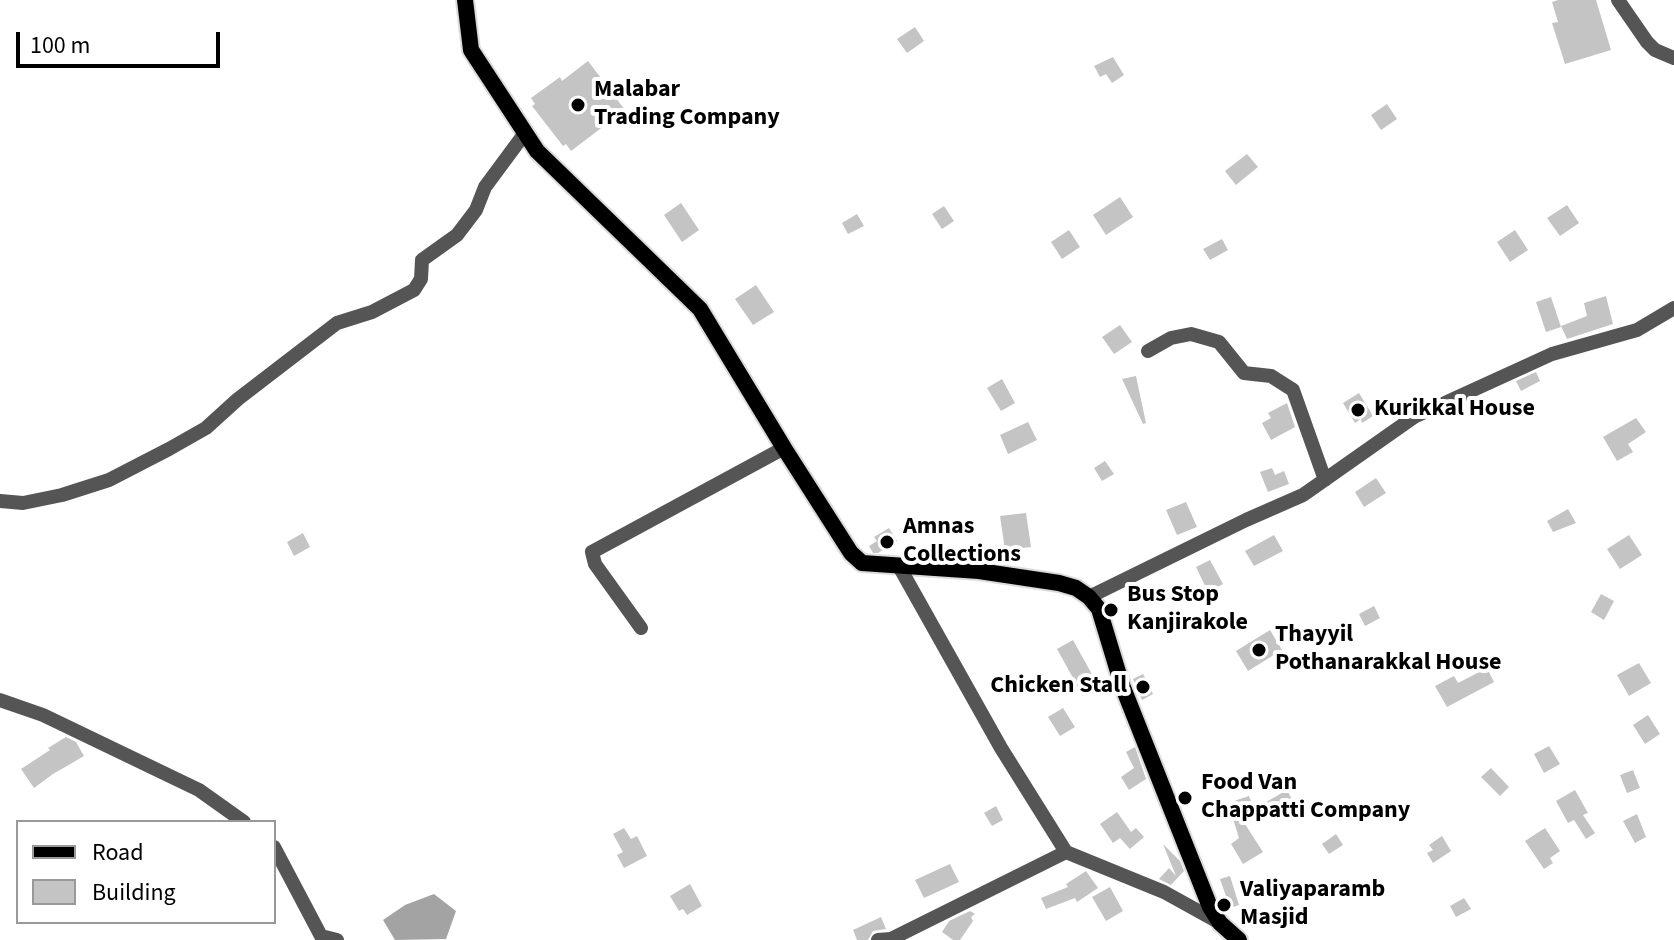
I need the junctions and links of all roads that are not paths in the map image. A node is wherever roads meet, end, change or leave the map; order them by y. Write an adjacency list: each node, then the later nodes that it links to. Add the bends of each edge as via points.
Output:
1 (465, 0): 4 (main road, via 471,50)
2 (1618, 0): 3 (street, via 1647,42)
3 (1674, 58)
4 (525, 133): 7 (main road, via 537,151 700,309); 9 (street, via 457,235 422,260 414,290 337,323 206,428 109,480 23,503)
5 (1674, 308): 8 (street, via 1637,330 1552,354 1414,417)
6 (1148, 351): 8 (street, via 1191,334 1219,342 1244,373 1271,376 1293,390)
7 (784, 448): 10 (main road, via 851,553 862,563); 12 (street, via 592,552)
8 (1325, 480): 11 (street)
9 (0, 501)
10 (900, 568): 11 (main road, via 979,571 1059,583); 16 (street)
11 (1089, 597): 17 (main road, via 1099,609 1122,685)
12 (641, 628)
13 (0, 700): 14 (street, via 43,715 199,790)
14 (241, 820)
15 (276, 851): 18 (street)
16 (1066, 852): 17 (street, via 1164,892); 20 (street, via 891,939)
17 (1220, 923): 21 (main road)
18 (322, 938): 19 (street)
19 (337, 940)
20 (878, 940)
21 (1239, 940)

